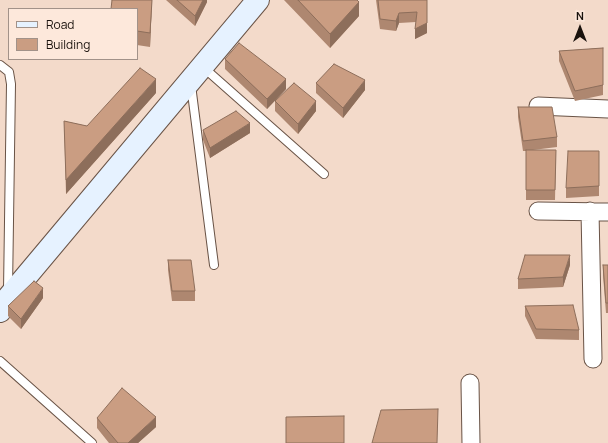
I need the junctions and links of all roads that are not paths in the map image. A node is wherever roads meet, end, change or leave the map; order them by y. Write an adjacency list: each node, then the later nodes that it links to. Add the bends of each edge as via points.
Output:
1 (258, 0): 3 (street)
2 (0, 65): 11 (lane, via 9,72 11,84)
3 (196, 73): 6 (lane); 10 (lane); 11 (street)
4 (538, 106): 5 (street)
5 (608, 109)
6 (324, 174)
7 (538, 211): 8 (street)
8 (590, 211): 9 (street); 12 (street)
9 (608, 212)
10 (214, 265)
11 (2, 307)
12 (592, 359)
13 (0, 361): 15 (lane)
14 (470, 383): 16 (street)
15 (92, 443)
16 (470, 443)

